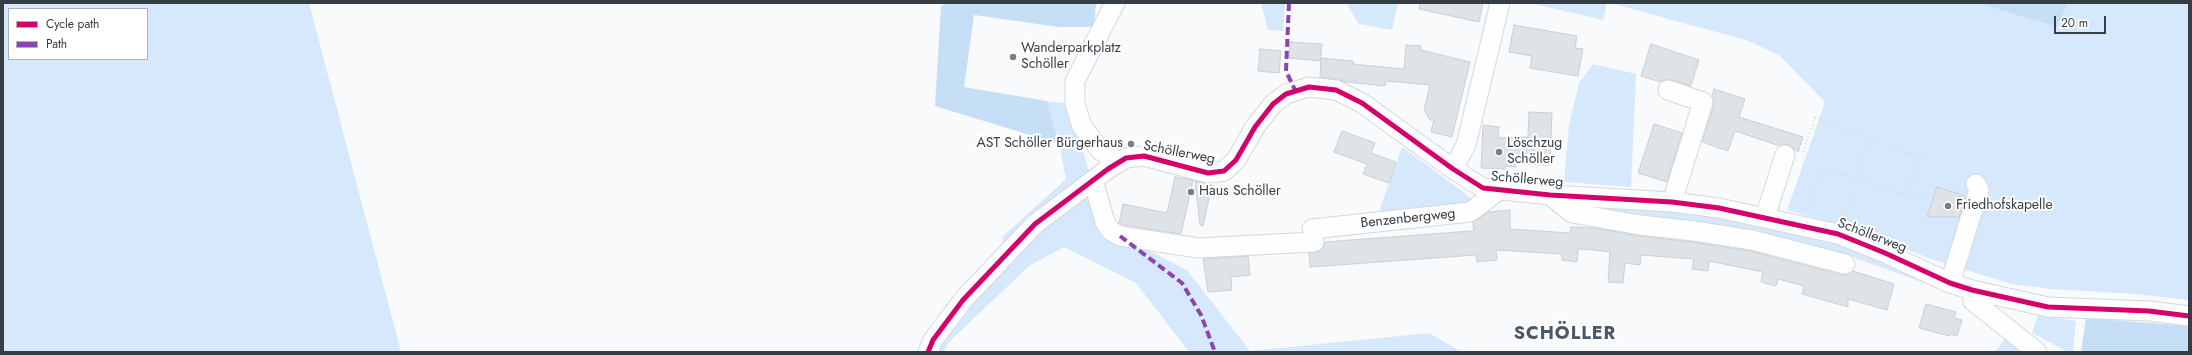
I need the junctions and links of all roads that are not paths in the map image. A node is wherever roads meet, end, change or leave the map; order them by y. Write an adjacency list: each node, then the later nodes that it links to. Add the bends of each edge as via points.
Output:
1 (1115, 3): 5 (street, via 1075,81 1075,104 1082,126 1101,151)
2 (1500, 3): 6 (street, via 1466,145)
3 (1668, 90): 11 (street, via 1703,102)
4 (1784, 155): 12 (street)
5 (1119, 162): 6 (street, Schöllerweg, via 1126,158 1144,156 1208,173 1224,171 1236,160 1261,119 1280,98 1295,90 1317,87 1336,90 1362,103); 7 (street, Schöllerweg)
6 (1452, 169): 9 (street, Schöllerweg, via 1479,186)
7 (1093, 180): 9 (street, Benzenbergweg, via 1105,222 1111,231 1120,236 1198,248 1313,236 1470,212); 17 (street, Schöllerweg, via 1035,224 1007,252 963,300 933,340)
8 (1976, 184): 14 (street, via 1979,190)
9 (1498, 191): 10 (street, Schöllerweg)
10 (1550, 195): 11 (street, Schöllerweg); 13 (street, Schöllerweg, via 1572,213 1752,240)
11 (1672, 202): 12 (street, Schöllerweg)
12 (1765, 217): 14 (street, Schöllerweg, via 1838,234)
13 (1845, 264)
14 (1950, 283): 15 (street, Schöllerweg)
15 (1972, 290): 16 (street, Schöllerweg, via 2048,307 2149,311); 18 (street, via 1974,302)
16 (2189, 316)
17 (928, 352)
18 (2037, 352)

